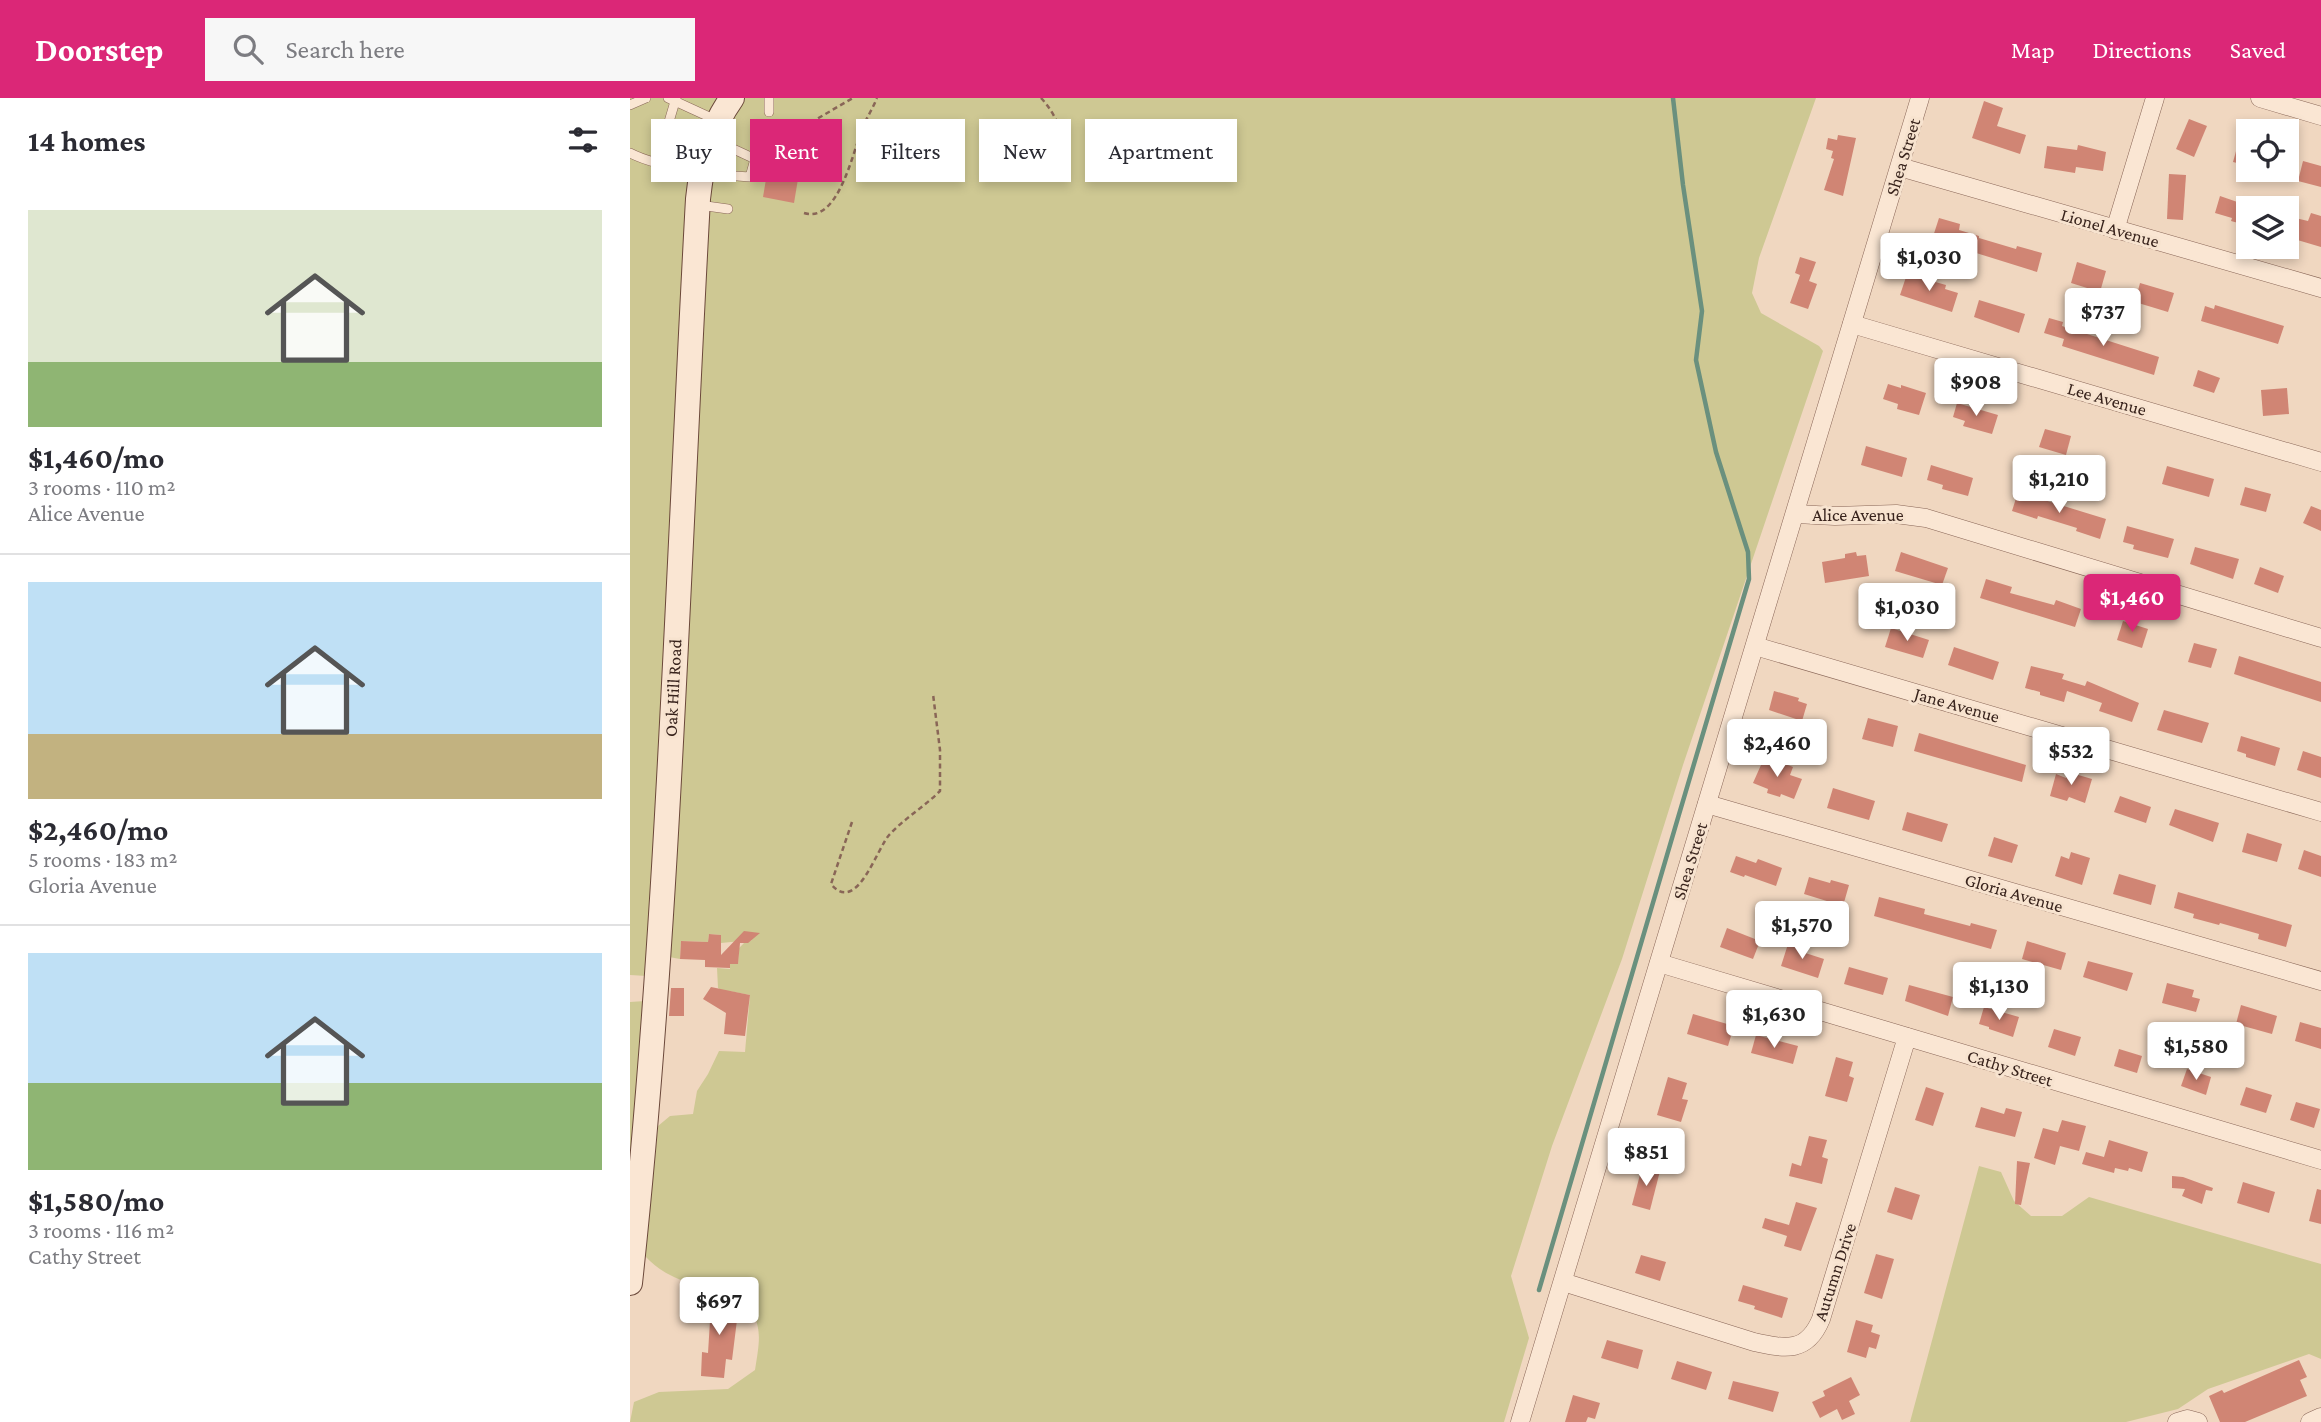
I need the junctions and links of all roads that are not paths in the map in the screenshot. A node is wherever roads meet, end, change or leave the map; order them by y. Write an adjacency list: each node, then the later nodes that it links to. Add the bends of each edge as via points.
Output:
1 (646, 98): 8 (lane)
2 (732, 98): 13 (street, Oak Hill Road)
3 (769, 98): 9 (lane)
4 (1920, 98): 17 (street, Shea Street)
5 (2155, 98): 22 (street)
6 (2260, 98): 10 (street)
7 (673, 99): 11 (lane); 12 (lane)
8 (630, 105)
9 (769, 112)
10 (2321, 116)
11 (668, 119)
12 (700, 119)
13 (719, 119)
14 (736, 146): 18 (lane, via 755,162 750,177)
15 (630, 153): 16 (lane)
16 (651, 161)
17 (1900, 167): 22 (street, Lionel Avenue); 24 (street, Shea Street)
18 (736, 175)
19 (701, 182): 20 (street, Oak Hill Road)
20 (698, 205): 21 (lane); 36 (street, Oak Hill Road, via 662,909)
21 (728, 209)
22 (2115, 230): 23 (street, Lionel Avenue)
23 (2321, 288)
24 (1852, 324): 25 (street, Lee Avenue); 26 (street, Shea Street)
25 (2321, 462)
26 (1796, 514): 27 (street, Alice Avenue, via 1926,518); 28 (street, Shea Street)
27 (2321, 638)
28 (1755, 646): 29 (street, Shea Street); 30 (street, Jane Avenue)
29 (1707, 804): 31 (street, Shea Street); 32 (street, Gloria Avenue)
30 (2321, 811)
31 (1659, 963): 33 (street, Cathy Street); 35 (street, Shea Street)
32 (2321, 981)
33 (1907, 1037): 34 (street, Cathy Street); 35 (street, Autumn Drive, via 1821,1319 1804,1343 1785,1347 1754,1342)
34 (2321, 1160)
35 (1563, 1282): 38 (street, Shea Street)
36 (630, 1283)
37 (2321, 1417): 41 (street)
38 (1520, 1422)
39 (2177, 1422): 40 (street)
40 (2198, 1422)
41 (2310, 1422)

